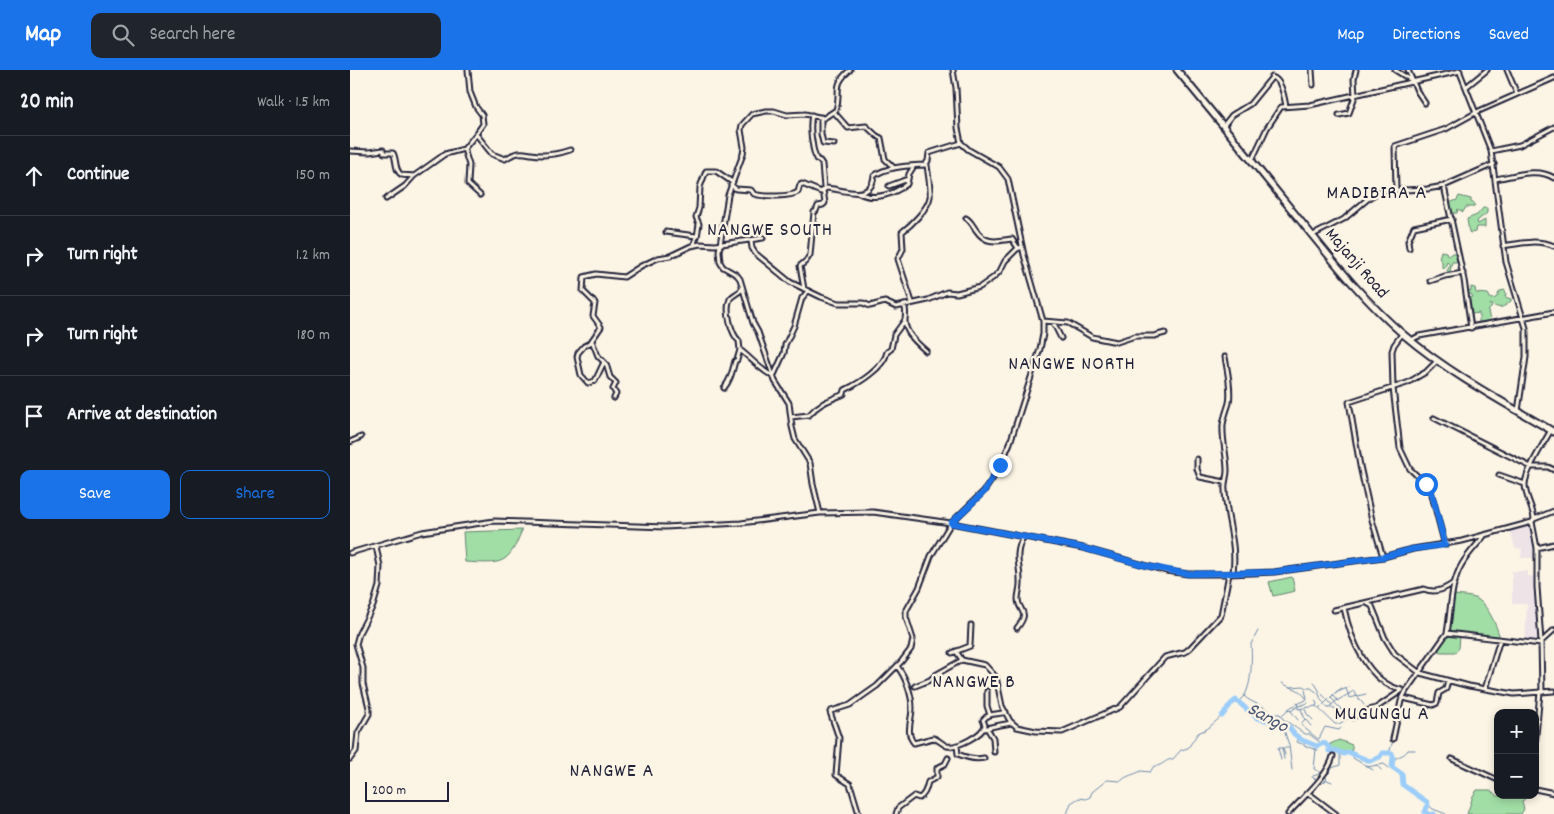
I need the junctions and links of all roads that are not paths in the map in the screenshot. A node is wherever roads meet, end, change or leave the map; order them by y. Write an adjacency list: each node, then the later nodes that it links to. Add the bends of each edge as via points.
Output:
1 (468, 70): 27 (street, via 470,92 482,115 483,124)
2 (848, 70): 20 (street, via 838,85)
3 (953, 70): 28 (street)
4 (1178, 70): 25 (main road, Majanji Road)
5 (1312, 70): 14 (street)
6 (1356, 70): 17 (street)
7 (1396, 70): 13 (street)
8 (1408, 70): 13 (street)
9 (1487, 70): 15 (street)
10 (1507, 70): 16 (street)
11 (1460, 71): 13 (street); 15 (street)
12 (1554, 78): 16 (street)
13 (1412, 81): 17 (street); 18 (street)
14 (1313, 85)
15 (1466, 87): 21 (street)
16 (1517, 94): 21 (street)
17 (1355, 96): 19 (street); 23 (street, via 1349,113)
18 (1425, 103)
19 (1286, 106): 25 (street, via 1280,84 1272,77 1250,104 1232,115); 34 (street, via 1282,106 1270,123)
20 (834, 112): 24 (street); 38 (street, via 848,128 866,126 881,138 886,159)
21 (1477, 113): 33 (street); 47 (street, via 1430,136 1395,146)
22 (812, 115): 24 (street); 43 (street, via 766,111 748,117 742,125 744,147); 46 (street, via 810,125 814,153 822,164)
23 (1339, 115)
24 (821, 117): 29 (street, via 823,143)
25 (1224, 125): 34 (main road, Majanji Road)
26 (1554, 127): 33 (street, via 1520,144)
27 (476, 134): 30 (street); 31 (street, via 492,154 505,159 524,152 542,155)
28 (961, 143): 35 (street, via 929,153); 62 (street, via 1005,174)
29 (834, 144)
30 (464, 149): 39 (street, via 445,154); 49 (street, via 469,165 468,184)
31 (570, 150)
32 (350, 151): 39 (street, via 393,152 400,173)
33 (1491, 151): 36 (street)
34 (1252, 160): 54 (main road, Majanji Road)
35 (927, 164): 37 (street); 68 (street, via 929,201 911,226 902,232 903,249 898,259)
36 (1494, 164): 42 (street); 45 (street)
37 (914, 165): 38 (street); 41 (street)
38 (894, 168): 48 (street, via 876,175 870,189)
39 (414, 176): 50 (street)
40 (1554, 178): 42 (street, via 1535,173)
41 (908, 179): 44 (street); 48 (street, via 905,186 879,196)
42 (1496, 179): 60 (street)
43 (732, 184): 46 (street, via 736,189 751,190 758,195 792,195 798,192 800,184 821,192); 55 (street, via 716,171 706,172 700,187); 58 (street)
44 (889, 186)
45 (1444, 186): 47 (street); 52 (street)
46 (824, 189): 48 (street); 67 (street, via 825,203 814,212 810,255 800,266)
47 (1396, 190): 54 (street, via 1370,197 1344,219)
48 (859, 193)
49 (480, 195)
50 (386, 199)
51 (966, 218): 62 (street, via 987,240 1012,239)
52 (1452, 219): 63 (street, via 1414,227); 64 (street)
53 (666, 232): 55 (street)
54 (1313, 235): 77 (main road, Majanji Road, via 1356,287)
55 (697, 237): 59 (street)
56 (763, 238): 57 (street)
57 (751, 241): 58 (street); 67 (street, via 755,253 790,282)
58 (720, 244): 59 (street); 66 (street, via 721,264 738,277)
59 (694, 245): 79 (street, via 641,266 624,278 602,274 584,277 583,291 595,303 593,316 601,327)
60 (1503, 246): 61 (street, via 1532,242); 71 (street)
61 (1554, 246)
62 (1020, 248): 68 (street, via 994,277 980,287); 73 (street)
63 (1409, 248)
64 (1463, 273): 65 (street); 75 (street)
65 (1430, 281)
66 (742, 288): 81 (street, via 730,298 728,314); 86 (street)
67 (806, 290): 69 (street, via 838,303); 86 (street)
68 (912, 302): 69 (street)
69 (904, 305): 72 (street)
70 (1554, 312): 71 (street)
71 (1523, 317): 75 (street); 90 (street, via 1527,348)
72 (905, 320): 82 (street, via 916,342); 91 (street, via 894,335 891,349 874,372 845,390 844,394 817,406 809,415)
73 (1043, 321): 74 (street); 105 (street, via 1040,348 1000,465 984,492)
74 (1053, 322): 76 (street, via 1068,323 1092,338 1117,342 1135,336); 78 (street)
75 (1471, 328): 80 (street)
76 (1165, 333)
77 (1402, 333): 80 (main road, Majanji Road); 88 (street, via 1392,351)
78 (1061, 338)
79 (592, 340): 85 (street); 85 (street, via 580,349 577,357 585,382 595,382)
80 (1410, 340): 84 (main road, Majanji Road)
81 (740, 350): 86 (street); 87 (street, via 734,372)
82 (926, 351)
83 (1225, 357): 100 (street, via 1229,396 1222,436 1227,472)
84 (1437, 361): 88 (street, via 1417,379); 90 (main road, Majanji Road)
85 (604, 362): 89 (street, via 616,383)
86 (774, 377): 91 (street, via 788,399)
87 (724, 388)
88 (1393, 388): 109 (street, via 1400,448 1410,469 1430,488); 113 (street, via 1349,402 1360,466)
89 (614, 398)
90 (1518, 411): 93 (main road, Majanji Road)
91 (791, 417): 103 (street, via 795,439 810,463)
92 (1434, 418): 97 (street)
93 (1552, 431): 97 (street)
94 (362, 436): 95 (street)
95 (350, 442)
96 (1197, 459): 100 (street, via 1200,477)
97 (1531, 467): 98 (street); 101 (street)
98 (1554, 470)
99 (1499, 475): 101 (street)
100 (1224, 482): 114 (street, via 1235,555)
101 (1525, 484): 104 (street)
102 (1554, 511): 104 (street)
103 (820, 513): 105 (street, via 881,513); 110 (street, via 742,523 684,526 494,521 422,532)
104 (1533, 521): 106 (street); 111 (street)
105 (951, 523): 107 (street); 128 (street, via 931,556 906,611 913,639 908,654)
106 (1485, 535): 109 (street); 115 (street, via 1462,564)
107 (1023, 537): 114 (street, via 1083,548 1171,572); 122 (street, via 1017,558 1020,584 1017,601 1024,613)
108 (1554, 544): 111 (street)
109 (1445, 545): 113 (street)
110 (376, 546): 112 (street); 148 (street, via 380,566 378,586 356,644 369,708 358,733 356,752)
111 (1537, 548): 126 (street)
112 (350, 553)
113 (1383, 557): 114 (street, via 1274,572)
114 (1231, 573): 142 (street, via 1223,610 1214,623 1185,652 1165,657 1120,707 1062,732 1029,730)
115 (1454, 582): 116 (street, via 1438,591 1424,590); 124 (street)
116 (1376, 601): 117 (street); 118 (street)
117 (1367, 603): 118 (street); 119 (street)
118 (1372, 606): 129 (street, via 1395,654)
119 (1344, 608): 120 (street); 133 (street, via 1364,660 1378,678)
120 (1334, 610)
121 (971, 625): 127 (street, via 970,646 954,652)
122 (1018, 628)
123 (1554, 630): 126 (street)
124 (1448, 633): 125 (street); 129 (street)
125 (1500, 639): 126 (street); 132 (street)
126 (1541, 642): 136 (street)
127 (962, 660): 131 (street); 139 (street, via 985,665 996,678)
128 (897, 666): 145 (street, via 907,681 912,708 909,733 912,741 933,738 947,746); 156 (street, via 853,704 830,711 839,738 836,775 850,784)
129 (1420, 673): 130 (street); 133 (street)
130 (1448, 681): 132 (street); 137 (street, via 1435,705)
131 (916, 686)
132 (1485, 689): 136 (street, via 1520,694)
133 (1404, 690): 137 (street); 141 (street)
134 (987, 691): 140 (street)
135 (1554, 691): 136 (street)
136 (1541, 692): 138 (street)
137 (1403, 698): 144 (street)
138 (1539, 710)
139 (1006, 712): 140 (street); 142 (street)
140 (990, 715): 143 (street, via 983,720)
141 (1353, 718)
142 (1012, 723): 143 (street)
143 (986, 729): 145 (street); 146 (street, via 993,738)
144 (1393, 739)
145 (957, 746): 150 (street, via 958,754)
146 (994, 752)
147 (1333, 756): 155 (street)
148 (350, 758)
149 (948, 758): 157 (street, via 937,768 937,777 928,782 922,797 910,798)
150 (984, 758)
151 (1452, 759): 152 (street)
152 (1494, 778)
153 (1539, 790): 154 (street)
154 (1554, 793)
155 (1309, 794): 158 (street); 159 (street)
156 (859, 814)
157 (896, 814)
158 (1288, 814)
159 (1336, 814)

